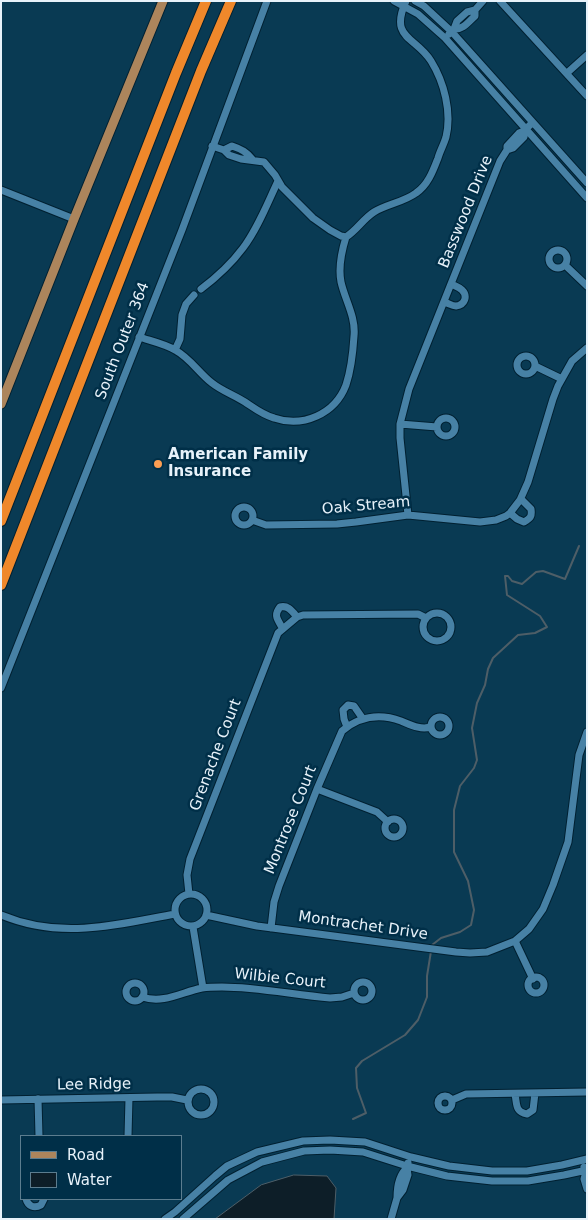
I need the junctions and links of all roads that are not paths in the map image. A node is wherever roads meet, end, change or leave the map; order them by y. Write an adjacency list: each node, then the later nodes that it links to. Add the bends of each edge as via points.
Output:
1 (163, 1): 22 (main road)
2 (206, 1): 42 (highway)
3 (231, 1): 43 (highway)
4 (267, 1): 17 (street, South Outer 364)
5 (394, 1): 9 (street)
6 (415, 1): 10 (street)
7 (483, 1): 10 (street, via 475,10 475,16 463,27)
8 (500, 1): 13 (street)
9 (405, 4): 11 (street); 23 (street, via 400,18 401,29 430,59 440,78 448,117 446,137 430,178 417,193 376,210)
10 (453, 30): 11 (street); 15 (street)
11 (445, 38): 16 (street)
12 (587, 55): 13 (street)
13 (567, 73): 14 (street)
14 (587, 96)
15 (532, 123): 16 (street, Basswood Drive); 19 (street)
16 (524, 130): 21 (street); 25 (street, Basswood Drive, via 507,146)
17 (212, 146): 18 (street, via 224,150 232,146 253,160 264,162); 30 (street, South Outer 364)
18 (278, 181): 23 (street, via 313,218); 27 (street, via 244,247)
19 (587, 183)
20 (1, 190): 22 (street)
21 (587, 198)
22 (74, 219): 35 (main road)
23 (346, 237): 32 (street, via 340,280 353,320 351,362 345,386 324,413 300,422 275,419 210,382 192,362)
24 (565, 265): 26 (street)
25 (451, 284): 29 (street, Basswood Drive); 29 (street, Basswood Drive, via 463,291 465,299 459,306)
26 (587, 286)
27 (201, 289)
28 (194, 295): 32 (street, via 182,315 180,339)
29 (444, 302): 36 (street, Basswood Drive, via 409,389)
30 (139, 338): 32 (street); 47 (street, South Outer 364)
31 (587, 348): 34 (street, via 572,361)
32 (175, 350)
33 (534, 366): 34 (street)
34 (562, 379): 38 (street)
35 (1, 404)
36 (400, 424): 37 (street); 40 (street, Basswood Drive)
37 (436, 427)
38 (521, 499): 39 (street); 39 (street, via 531,508 531,518 524,522)
39 (510, 513): 40 (street, Oak Stream, via 496,520 480,522)
40 (408, 515): 41 (street, Oak Stream, via 337,524 266,525)
41 (252, 520)
42 (1, 521)
43 (1, 585)
44 (296, 617): 45 (street, via 303,614 418,614); 46 (street, Grenache Court); 46 (street, via 287,607 280,607 276,616)
45 (426, 618): 45 (street, via 423,627 429,638 438,641 447,637 451,624 446,616 433,613)
46 (283, 629): 54 (street, Grenache Court, via 278,633 190,859 187,875)
47 (1, 688)
48 (363, 719): 49 (street, Montrose Court); 49 (street, via 354,706 348,705 342,712); 50 (street, Montrose Court, via 372,716 396,719 424,729)
49 (348, 727): 52 (street, Montrose Court, via 338,740)
50 (431, 727)
51 (587, 732): 60 (street, Montrachet Drive, via 579,755 568,842 556,877 543,909 529,929)
52 (317, 789): 53 (street, via 377,812); 59 (street, Montrose Court, via 276,894)
53 (388, 822)
54 (189, 894): 55 (street, via 178,900); 57 (street, via 202,899)
55 (174, 914): 56 (street, via 80,929 39,927); 58 (street, via 180,923)
56 (1, 915)
57 (206, 915): 58 (street, via 201,924); 59 (street, Montrachet Drive)
58 (193, 927): 62 (street)
59 (271, 928): 60 (street, Montrachet Drive, via 470,953 486,952)
60 (515, 941): 61 (street)
61 (532, 979)
62 (203, 988): 63 (street, Wilbie Court, via 251,988 330,998); 64 (street, Wilbie Court, via 160,1000)
63 (354, 993)
64 (142, 997)
65 (587, 1092): 66 (street)
66 (535, 1093): 67 (street); 67 (street, via 533,1110 527,1114 518,1110)
67 (515, 1094): 72 (street, via 466,1094)
68 (128, 1098): 69 (street, Lee Ridge); 71 (street, Lee Ridge); 74 (street)
69 (38, 1099): 70 (street, Lee Ridge); 73 (street)
70 (1, 1100)
71 (188, 1100)
72 (452, 1100)
73 (39, 1135)
74 (128, 1135)
75 (411, 1157): 76 (street, via 492,1171 527,1171); 77 (street); 82 (street, via 365,1142 303,1141 273,1148 228,1166)
76 (584, 1160): 78 (street)
77 (407, 1167): 78 (street, via 492,1181 528,1181); 83 (street, via 363,1152 304,1151 262,1162 228,1180); 84 (street, via 402,1172)
78 (586, 1172): 79 (street)
79 (587, 1189)
80 (26, 1200): 81 (street, via 35,1207)
81 (44, 1200)
82 (165, 1219)
83 (183, 1219)
84 (391, 1219)

